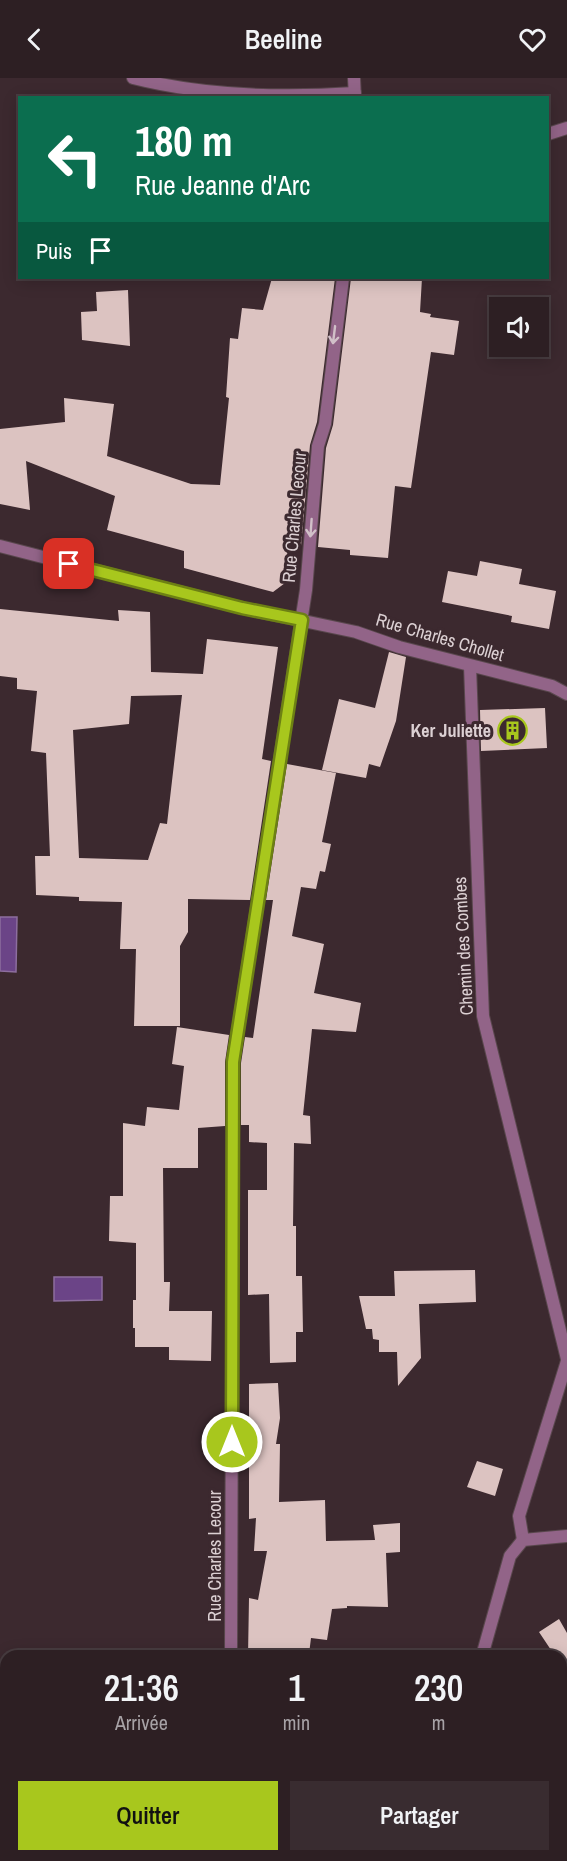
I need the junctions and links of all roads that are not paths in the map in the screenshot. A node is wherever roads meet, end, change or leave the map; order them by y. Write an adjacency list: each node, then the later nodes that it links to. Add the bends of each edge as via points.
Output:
1 (133, 78): 3 (street, via 201,92)
2 (354, 78): 3 (street)
3 (355, 95)
4 (567, 128): 5 (street)
5 (549, 134)
6 (343, 279): 8 (street, Rue Charles Lecour, one-way to 8, via 318,446)
7 (0, 546): 8 (street, Rue Charles Chollet)
8 (302, 620): 9 (street, Rue Charles Chollet); 14 (street, Rue Charles Lecour, via 233,1062)
9 (470, 666): 10 (street, Rue Charles Chollet, via 552,686); 11 (street, Chemin des Combes, via 483,1016)
10 (567, 694)
11 (567, 1360): 13 (street, Chemin des Combes, via 519,1516)
12 (567, 1536): 13 (street)
13 (524, 1540): 15 (street, via 510,1556)
14 (231, 1650)
15 (484, 1650)

